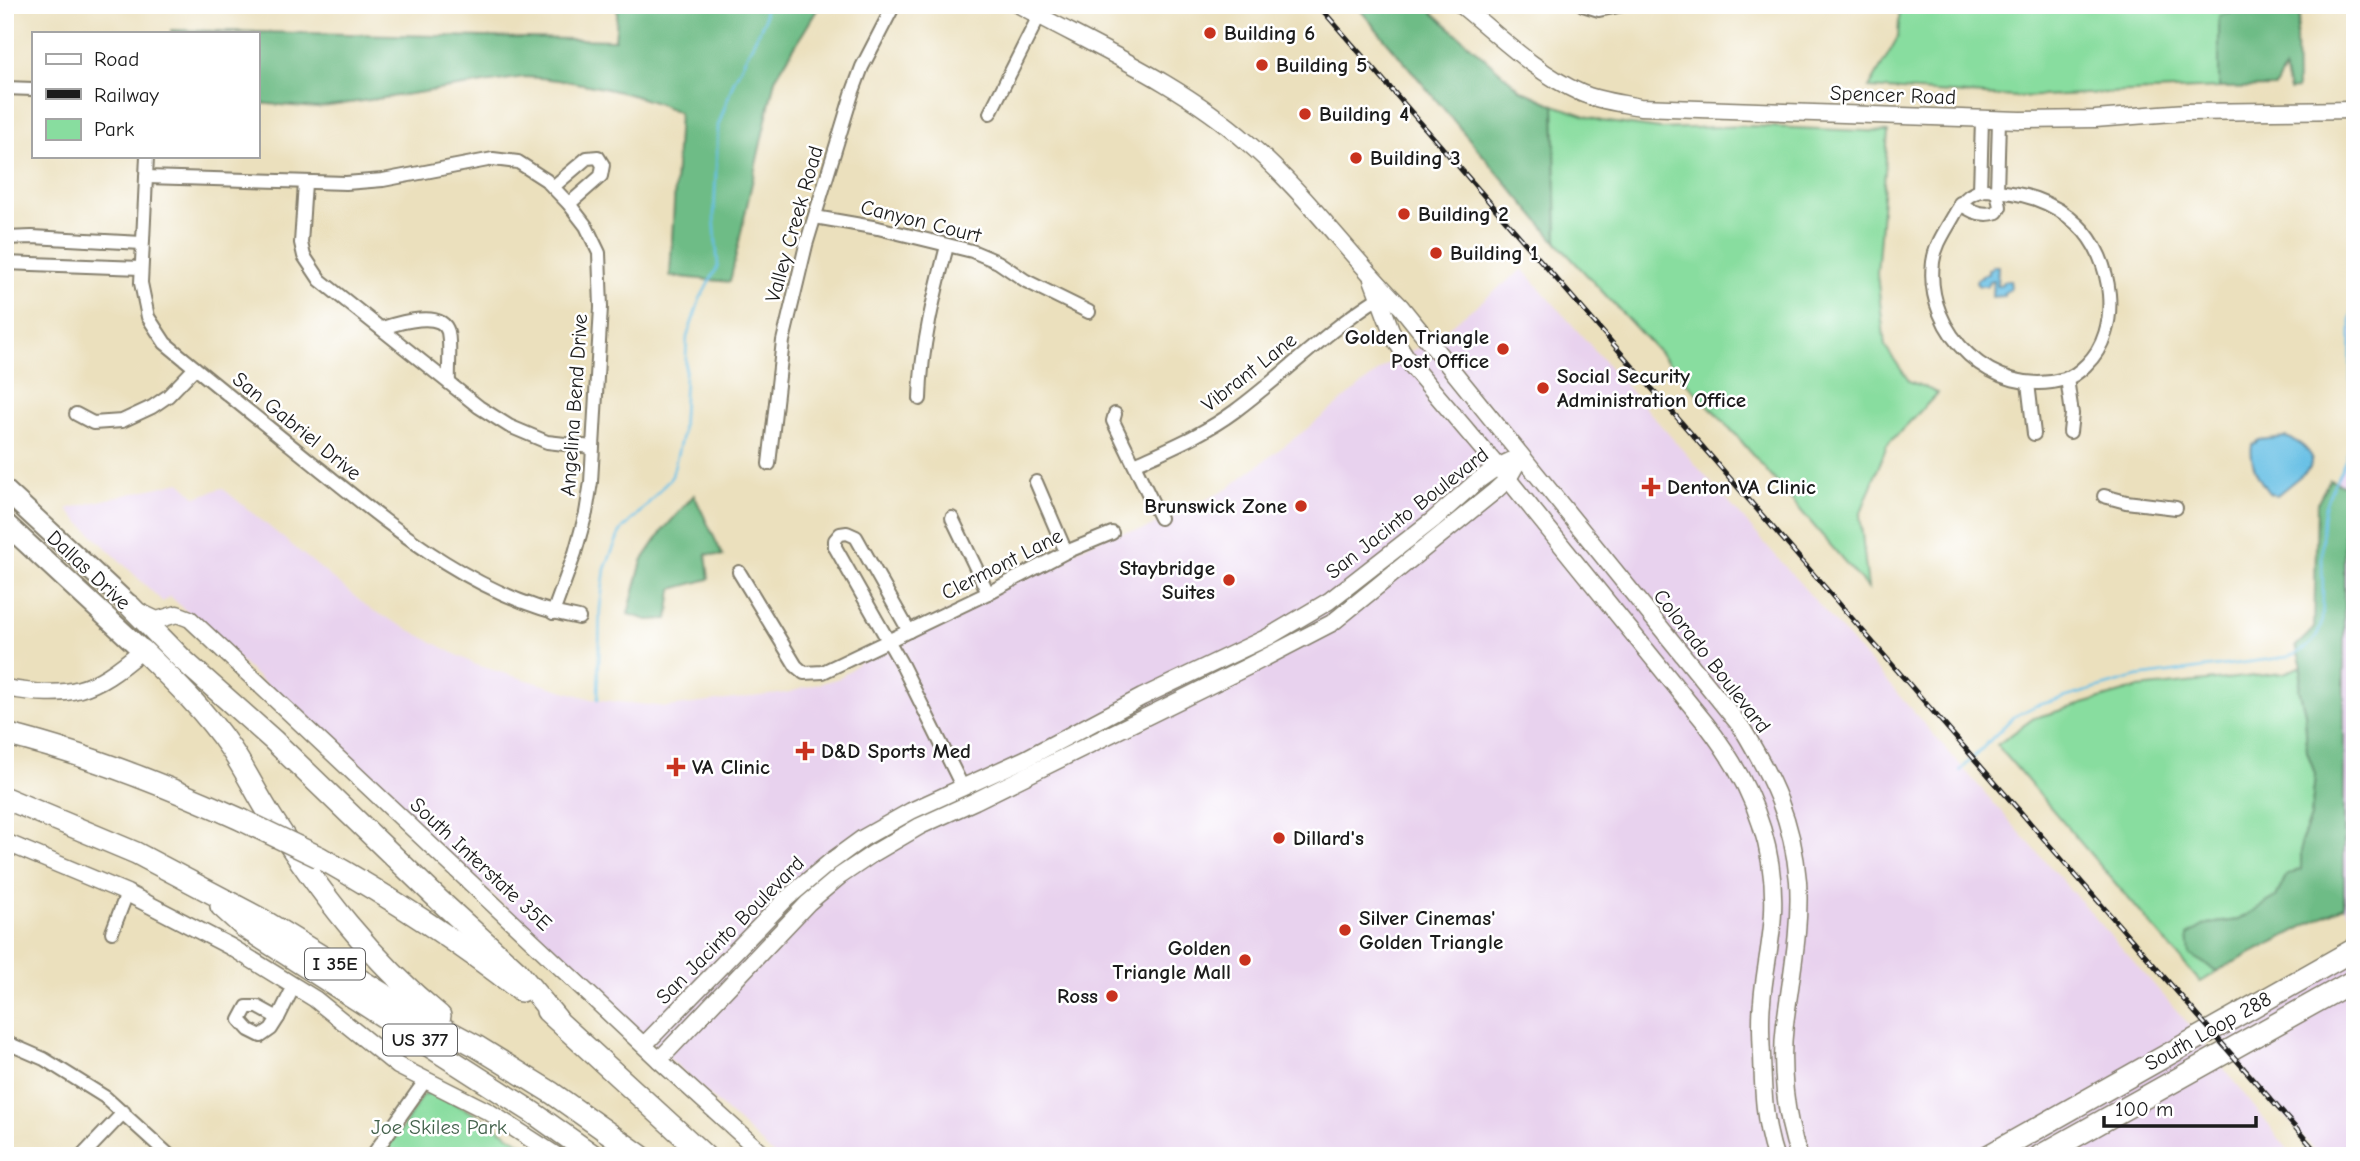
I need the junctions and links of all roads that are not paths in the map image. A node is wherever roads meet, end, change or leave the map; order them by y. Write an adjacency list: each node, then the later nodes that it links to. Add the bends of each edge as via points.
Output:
1 (894, 5): 21 (street, Valley Creek Road, via 862,66)
2 (1019, 5): 6 (main road, Colorado Boulevard)
3 (1461, 5): 11 (main road, Spencer Road, via 1560,82 1584,94 1640,107)
4 (1583, 5): 5 (street, via 1599,10)
5 (1623, 5)
6 (1039, 16): 10 (street); 27 (main road, Colorado Boulevard, via 1163,83 1246,141 1286,177)
7 (5, 88): 8 (street)
8 (32, 89)
9 (2355, 110): 12 (main road, Spencer Road)
10 (989, 113)
11 (1982, 120): 12 (main road, Spencer Road); 17 (street)
12 (1999, 120): 18 (street)
13 (147, 158): 14 (street, San Gabriel Drive)
14 (146, 177): 15 (street, Angelina Bend Drive); 23 (street, San Gabriel Drive)
15 (305, 183): 16 (street, Angelina Bend Drive, via 383,180 505,159 518,162); 30 (street, via 304,256 320,280)
16 (553, 187): 19 (street, Angelina Bend Drive); 19 (street, via 587,158 598,157 603,165 601,176)
17 (1980, 191): 18 (street); 20 (street)
18 (1997, 191): 20 (street, via 2000,207 1991,215 1969,211); 32 (street, via 2034,197 2062,212 2087,234 2102,262 2109,297 2106,334 2089,363)
19 (569, 204): 40 (street, Angelina Bend Drive, via 599,253)
20 (1960, 204): 34 (street, via 1933,261 1937,311 1952,337 1974,360)
21 (815, 217): 24 (street, Canyon Court); 42 (street, Valley Creek Road, via 783,341)
22 (5, 238): 23 (street)
23 (142, 243): 26 (street, San Gabriel Drive)
24 (947, 246): 29 (street, Canyon Court, via 998,262); 35 (street, via 921,367)
25 (5, 263): 26 (street)
26 (141, 268): 31 (street, San Gabriel Drive, via 148,317 155,331)
27 (1371, 277): 28 (main road, Colorado Boulevard); 41 (main road, Colorado Boulevard, via 1401,306)
28 (1378, 298): 43 (street, Vibrant Lane, via 1233,412 1197,436); 44 (main road, Colorado Boulevard, via 1394,338 1412,366)
29 (1088, 312)
30 (382, 328): 33 (street); 33 (street, via 432,318 443,323 448,332)
31 (195, 368): 36 (street, via 152,408 122,421 93,424); 60 (street, San Gabriel Drive, via 425,550 474,580)
32 (2067, 379): 34 (street); 38 (street)
33 (449, 383): 40 (street, via 509,426 547,442)
34 (2028, 383): 39 (street)
35 (920, 399)
36 (76, 414)
37 (1115, 414): 43 (street, via 1113,421)
38 (2070, 432)
39 (2035, 434)
40 (592, 447): 60 (street, Angelina Bend Drive, via 586,513)
41 (1521, 456): 44 (main road, San Jacinto Boulevard); 79 (main road, Colorado Boulevard, via 1701,675 1742,728 1771,776 1790,835 1798,880)
42 (769, 464)
43 (1135, 464): 50 (street)
44 (1502, 473): 53 (main road, San Jacinto Boulevard); 55 (main road, San Jacinto Boulevard); 78 (main road, Colorado Boulevard, via 1736,766 1756,807 1768,852)
45 (1036, 482): 54 (street)
46 (5, 490): 57 (main road, Dallas Drive)
47 (2104, 496): 48 (street)
48 (2176, 508)
49 (952, 518): 58 (street)
50 (1160, 518)
51 (11, 528): 57 (main road, via 55,555 93,589); 64 (main road, Dallas Drive)
52 (1112, 533): 54 (street, Clermont Lane)
53 (1398, 547): 55 (main road); 65 (main road, San Jacinto Boulevard, via 1329,601 1268,637)
54 (1066, 552): 58 (street, Clermont Lane)
55 (1409, 561): 67 (main road, San Jacinto Boulevard, via 1332,622)
56 (739, 572): 63 (street, Clermont Lane, via 804,673 822,672)
57 (113, 591): 59 (main road, Dallas Drive)
58 (988, 593): 62 (street, Clermont Lane)
59 (130, 606): 85 (highway, via 517,971); 88 (main road, South Interstate 35E, via 152,618 177,614 190,620)
60 (553, 613): 61 (street, San Gabriel Drive)
61 (579, 618)
62 (909, 631): 63 (street, Clermont Lane); 63 (street, via 856,537 840,534 835,547)
63 (888, 641): 70 (street)
64 (142, 650): 66 (main road, via 114,673 76,692); 89 (highway, via 192,700 231,749 299,861 370,952)
65 (1176, 681): 67 (main road); 69 (main road, San Jacinto Boulevard)
66 (5, 688)
67 (1184, 698): 72 (main road, San Jacinto Boulevard)
68 (5, 734): 85 (highway, bridge, via 168,787 319,857 436,929)
69 (981, 779): 70 (main road, San Jacinto Boulevard); 72 (main road)
70 (963, 788): 72 (main road); 74 (main road, San Jacinto Boulevard, via 911,811)
71 (5, 798): 76 (highway, I 35E)
72 (982, 798): 75 (main road, San Jacinto Boulevard, via 920,826)
73 (5, 842): 77 (main road)
74 (830, 862): 75 (main road); 88 (main road, San Jacinto Boulevard, via 786,899)
75 (840, 876): 90 (main road, San Jacinto Boulevard, via 793,917)
76 (194, 882): 89 (highway, I 35E); 98 (highway, US 377, via 244,926 532,1111)
77 (127, 893): 80 (street); 83 (main road)
78 (1773, 917): 79 (main road); 86 (main road, Colorado Boulevard)
79 (1797, 919): 93 (main road, Colorado Boulevard, via 1785,1027)
80 (113, 932)
81 (2355, 948): 104 (highway, South Loop 288)
82 (2355, 980): 105 (highway, South Loop 288)
83 (294, 986): 84 (street); 91 (main road, via 391,1062)
84 (278, 1018)
85 (556, 1019): 100 (highway)
86 (1760, 1023): 93 (main road, via 1765,1034 1769,1097); 102 (main road, Colorado Boulevard, via 1763,1100)
87 (5, 1042): 92 (street, via 74,1076)
88 (644, 1045): 90 (main road, South Interstate 35E)
89 (476, 1046): 99 (highway, I 35E)
90 (659, 1060): 101 (main road, South Interstate 35E)
91 (425, 1082): 96 (street); 97 (main road, via 489,1112)
92 (124, 1112): 94 (street); 95 (street)
93 (1789, 1117): 103 (main road, Colorado Boulevard)
94 (82, 1156)
95 (170, 1156)
96 (372, 1156)
97 (557, 1156)
98 (594, 1156)
99 (640, 1156)
100 (705, 1156)
101 (765, 1156)
102 (1775, 1156)
103 (1799, 1156)
104 (1988, 1156)
105 (2040, 1156)

